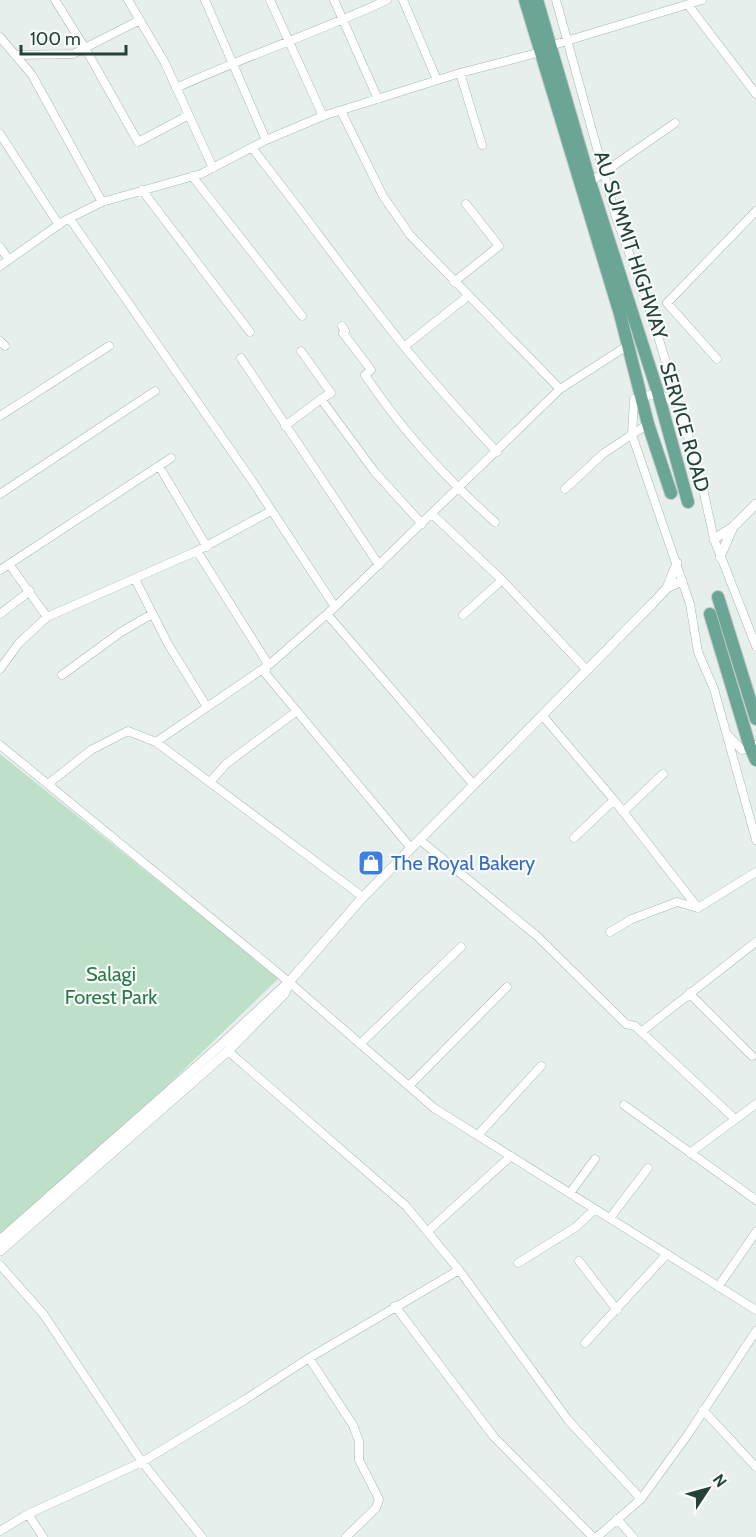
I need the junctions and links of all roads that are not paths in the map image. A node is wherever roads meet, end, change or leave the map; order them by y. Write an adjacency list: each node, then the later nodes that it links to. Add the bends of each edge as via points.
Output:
1 (55, 0): 17 (street)
2 (128, 0): 12 (street)
3 (205, 0): 20 (street)
4 (270, 0): 15 (street)
5 (334, 0): 13 (street)
6 (387, 0): 13 (street)
7 (403, 0): 22 (street)
8 (525, 0): 18 (main road, AU SUMMIT HIGHWAY)
9 (537, 0): 18 (main road, AU SUMMIT HIGHWAY)
10 (556, 0): 16 (street, SERVICE ROAD)
11 (696, 2): 16 (street); 24 (street)
12 (140, 20): 17 (street); 23 (street)
13 (344, 20): 15 (street); 25 (street)
14 (1, 40): 19 (street)
15 (289, 41): 20 (street); 28 (street)
16 (566, 41): 18 (street); 35 (street, SERVICE ROAD)
17 (85, 48): 19 (street, via 72,54); 27 (street, via 138,142)
18 (545, 49): 21 (street); 37 (main road, AU SUMMIT HIGHWAY); 54 (main road, AU SUMMIT HIGHWAY)
19 (15, 55): 39 (street, via 32,75)
20 (232, 62): 23 (street); 31 (street)
21 (460, 73): 22 (street); 32 (street)
22 (436, 80): 25 (street)
23 (177, 88): 27 (street)
24 (756, 94)
25 (378, 99): 26 (street)
26 (341, 111): 28 (street); 47 (street, via 383,196 411,235)
27 (189, 115): 34 (street)
28 (323, 116): 31 (street)
29 (675, 123): 35 (street)
30 (0, 134): 43 (street)
31 (267, 140): 33 (street)
32 (482, 145)
33 (252, 148): 34 (street); 53 (street)
34 (213, 168): 36 (street)
35 (605, 172): 37 (street); 63 (street, SERVICE ROAD, via 616,217)
36 (192, 176): 38 (street); 49 (street)
37 (590, 182): 60 (main road, AU SUMMIT HIGHWAY)
38 (142, 190): 39 (street); 51 (street)
39 (102, 202): 42 (street)
40 (466, 204): 47 (street, via 499,246)
41 (756, 211): 57 (street, via 667,303)
42 (70, 219): 43 (street); 77 (street)
43 (59, 225): 45 (street)
44 (0, 247): 45 (street)
45 (9, 260): 46 (street)
46 (0, 266)
47 (454, 282): 48 (street)
48 (468, 296): 53 (street); 58 (street)
49 (302, 316)
50 (342, 326): 72 (street, via 372,370 365,375 392,415)
51 (250, 332)
52 (109, 346): 64 (street)
53 (405, 346): 68 (street)
54 (627, 346): 58 (street); 61 (main road, AU SUMMIT HIGHWAY)
55 (301, 351): 62 (street, via 331,393)
56 (241, 358): 66 (street)
57 (717, 359)
58 (560, 389): 68 (street)
59 (156, 391): 74 (street)
60 (658, 393): 61 (street); 63 (street); 75 (main road, AU SUMMIT HIGHWAY)
61 (641, 398): 65 (main road, AU SUMMIT HIGHWAY); 67 (street, via 634,399)
62 (321, 399): 66 (street); 80 (street, via 374,471)
63 (679, 405): 82 (street, SERVICE ROAD)
64 (0, 416)
65 (648, 424): 67 (street); 71 (main road, AU SUMMIT HIGHWAY)
66 (285, 426): 88 (street)
67 (632, 435): 73 (street, via 604,453); 86 (street)
68 (497, 452): 72 (street)
69 (171, 458): 70 (street)
70 (159, 466): 83 (street); 87 (street)
71 (669, 487)
72 (459, 488): 78 (street); 79 (street)
73 (565, 489)
74 (1, 492)
75 (688, 502)
76 (756, 504): 81 (street)
77 (271, 511): 83 (street); 96 (street)
78 (432, 514): 80 (street); 91 (street)
79 (495, 522)
80 (422, 524): 88 (street)
81 (733, 527): 82 (street); 85 (street)
82 (714, 539): 85 (street, SERVICE ROAD)
83 (207, 547): 84 (street)
84 (198, 551): 90 (street); 104 (street)
85 (720, 557): 103 (street, SERVICE ROAD)
86 (676, 563): 92 (street); 93 (street)
87 (9, 564): 89 (street); 94 (street)
88 (379, 565): 96 (street)
89 (0, 570)
90 (135, 579): 98 (street); 102 (street)
91 (502, 580): 101 (street); 106 (street)
92 (682, 581): 93 (street); 112 (street, via 698,652 714,689)
93 (667, 588): 106 (street)
94 (30, 591): 97 (street); 102 (street)
95 (718, 597): 111 (main road)
96 (335, 607): 99 (street)
97 (0, 614)
98 (152, 614): 107 (street); 108 (street)
99 (327, 614): 104 (street); 120 (street)
100 (710, 614): 115 (main road)
101 (463, 615)
102 (47, 617): 105 (street, via 19,643)
103 (756, 646)
104 (266, 667): 108 (street); 109 (street, via 265,673)
105 (0, 669)
106 (586, 669): 110 (street)
107 (62, 675)
108 (207, 707): 113 (street)
109 (297, 711): 118 (street, via 226,764); 126 (street)
110 (542, 715): 120 (street); 121 (street)
111 (756, 718)
112 (726, 733): 115 (street, via 742,750); 125 (street)
113 (156, 741): 118 (street); 119 (street, via 128,731 91,750)
114 (0, 745): 119 (street)
115 (753, 746): 116 (main road)
116 (756, 760)
117 (663, 774): 122 (street)
118 (210, 782): 128 (street)
119 (48, 784): 133 (street)
120 (473, 784): 124 (street)
121 (614, 800): 122 (street); 123 (street)
122 (623, 812): 129 (street)
123 (574, 838)
124 (420, 840): 126 (street); 136 (street, via 537,936 626,1023)
125 (756, 840)
126 (411, 848): 128 (street)
127 (756, 872): 129 (street)
128 (363, 897): 133 (street)
129 (698, 908): 130 (street, via 677,902 632,919)
130 (610, 933)
131 (756, 942): 135 (street)
132 (461, 947): 137 (street)
133 (289, 982): 137 (street); 138 (street, via 285,993); 156 (street)
134 (507, 987): 141 (street)
135 (689, 993): 136 (street); 139 (street)
136 (641, 1032): 144 (street)
137 (360, 1044): 141 (street)
138 (228, 1051): 154 (street, via 406,1206); 157 (street)
139 (752, 1056)
140 (541, 1066): 145 (street)
141 (409, 1086): 145 (street, via 434,1108)
142 (756, 1104): 144 (street)
143 (624, 1106): 146 (street)
144 (735, 1119): 146 (street)
145 (477, 1135): 147 (street)
146 (690, 1153): 151 (street)
147 (511, 1156): 150 (street); 154 (street)
148 (595, 1159): 150 (street)
149 (648, 1168): 153 (street)
150 (570, 1193): 152 (street)
151 (756, 1200)
152 (596, 1209): 153 (street); 160 (street, via 576,1227)
153 (610, 1218): 158 (street)
154 (429, 1231): 162 (street)
155 (756, 1232): 163 (street)
156 (0, 1240)
157 (0, 1251)
158 (667, 1254): 163 (street); 165 (street)
159 (579, 1262): 165 (street)
160 (518, 1263)
161 (0, 1265): 171 (street, via 44,1316)
162 (459, 1270): 164 (street); 173 (street, via 568,1419)
163 (718, 1287): 166 (street)
164 (395, 1306): 169 (street); 180 (street, via 494,1437)
165 (617, 1310): 168 (street)
166 (756, 1310)
167 (756, 1331): 170 (street)
168 (585, 1343)
169 (309, 1358): 171 (street); 179 (street, via 354,1425 359,1460 379,1499 376,1508)
170 (703, 1410): 172 (street); 173 (street)
171 (142, 1462): 174 (street); 178 (street)
172 (756, 1467)
173 (641, 1499): 175 (street)
174 (28, 1514): 176 (street); 177 (street)
175 (617, 1519): 180 (street); 181 (street)
176 (0, 1532)
177 (43, 1537)
178 (202, 1537)
179 (346, 1537)
180 (595, 1537)
181 (633, 1537)

